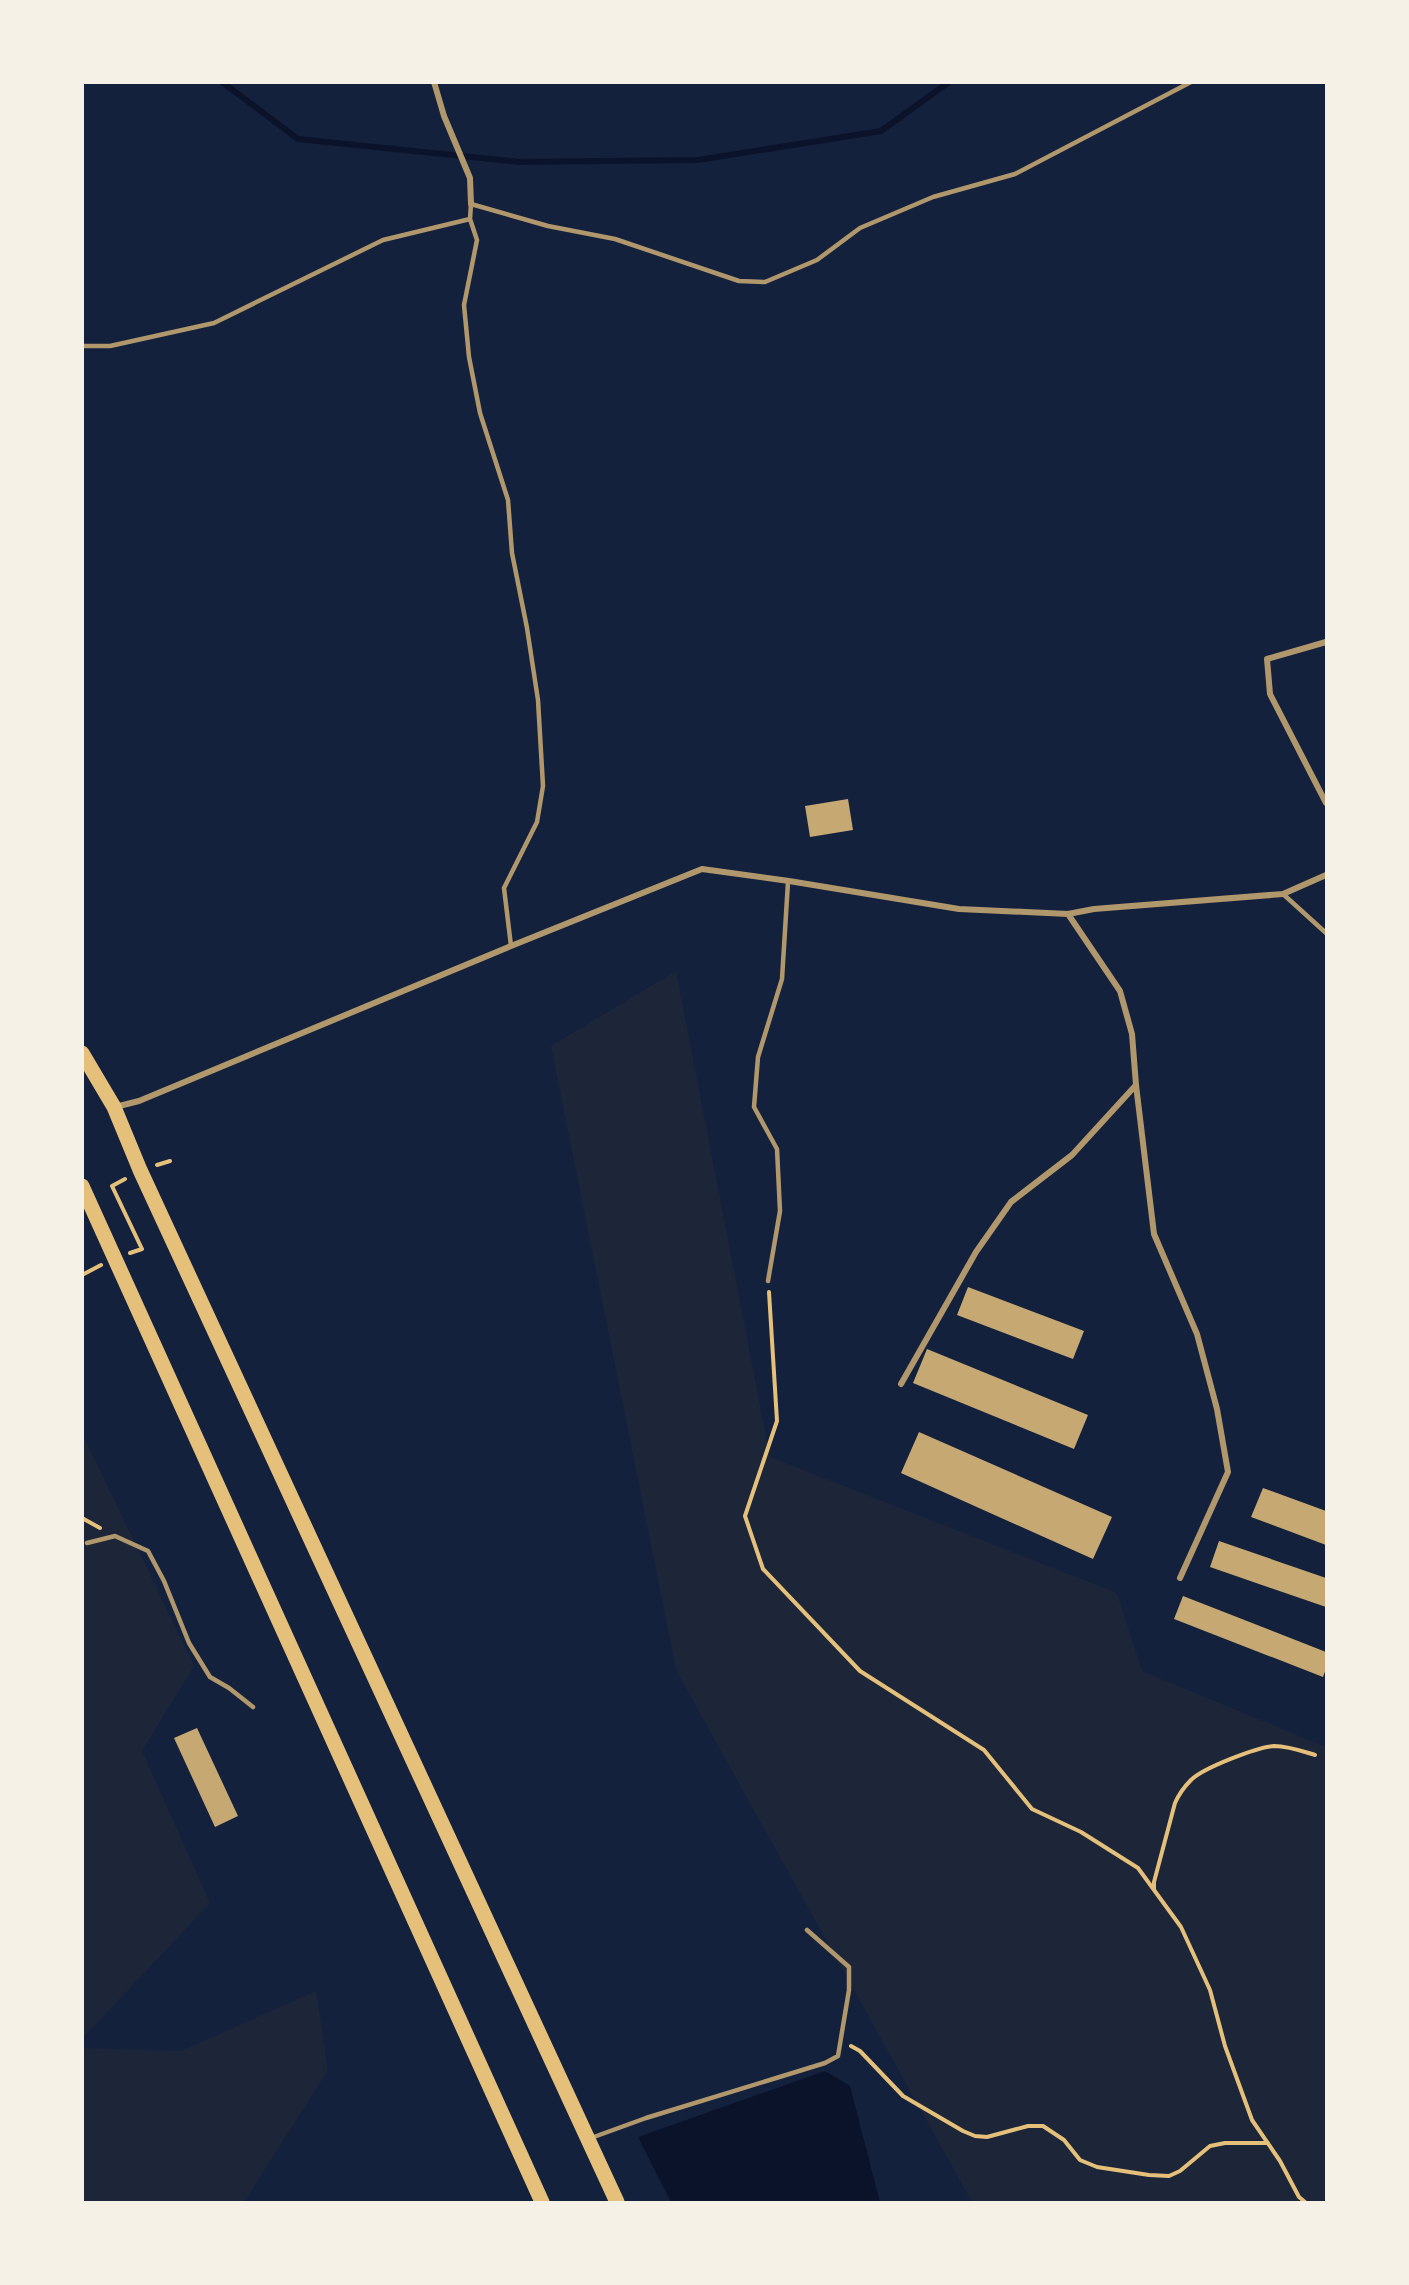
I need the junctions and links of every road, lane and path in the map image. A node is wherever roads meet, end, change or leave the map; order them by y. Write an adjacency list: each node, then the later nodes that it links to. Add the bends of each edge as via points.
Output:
1 (434, 82): 3 (street, via 470,178)
2 (1191, 82): 3 (lane, via 1015,174 933,197 860,228 818,260 765,282 739,280 615,239 548,226)
3 (471, 204): 4 (lane)
4 (470, 219): 5 (lane, via 383,240 214,323 110,346); 13 (lane, via 477,240 464,305 470,357 480,413 508,500 512,553 538,700 543,786 537,822 504,888)
5 (82, 346)
6 (1326, 642): 7 (street, via 1267,660 1270,694)
7 (1326, 802)
8 (1326, 875): 10 (street)
9 (788, 882): 11 (street, via 959,909); 13 (street, via 702,869); 22 (lane, via 782,980 758,1057 754,1107 777,1149 780,1211)
10 (1282, 894): 11 (street); 12 (lane)
11 (1068, 914): 15 (street, via 1120,992 1132,1034)
12 (1326, 933)
13 (511, 946): 16 (street, via 139,1101)
14 (82, 1053): 16 (main road)
15 (1136, 1085): 23 (street, via 1072,1155 1011,1202 976,1252); 25 (street, via 1154,1234 1197,1334 1217,1409 1228,1472)
16 (114, 1107): 18 (main road)
17 (170, 1161): 18 (path)
18 (140, 1170): 20 (path, via 112,1186 142,1249); 31 (main road)
19 (82, 1186): 20 (main road)
20 (116, 1257): 21 (path); 33 (main road)
21 (82, 1275)
22 (768, 1281): 28 (path, via 777,1421 745,1516 763,1569 860,1671 984,1750 1032,1809 1081,1832 1138,1868)
23 (901, 1384)
24 (87, 1543): 26 (lane, via 115,1536 148,1551 189,1643 210,1677)
25 (1180, 1578)
26 (253, 1707)
27 (1315, 1755): 28 (path, via 1272,1746 1191,1779 1175,1803)
28 (1154, 1890): 32 (path, via 1181,1927 1210,1990 1252,2120)
29 (807, 1930): 30 (lane, via 849,1967)
30 (838, 2056): 31 (lane); 32 (path, via 846,2045 853,2047 903,2096 969,2134 987,2137 1043,2126 1064,2140 1080,2160 1097,2167 1169,2176 1210,2146)
31 (589, 2139): 34 (main road)
32 (1268, 2143): 35 (path)
33 (542, 2202)
34 (617, 2202)
35 (1305, 2202)

